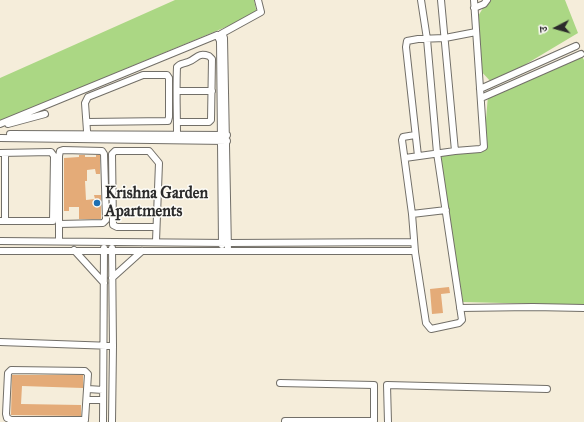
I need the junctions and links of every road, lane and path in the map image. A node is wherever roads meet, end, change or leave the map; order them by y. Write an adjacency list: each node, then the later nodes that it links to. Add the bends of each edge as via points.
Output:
1 (258, 0): 8 (street, via 261,12)
2 (421, 0): 10 (street)
3 (441, 0): 9 (street)
4 (474, 0): 6 (street)
5 (487, 0): 6 (street)
6 (474, 8): 7 (street)
7 (476, 32): 9 (street); 13 (street)
8 (219, 34): 20 (street); 26 (street)
9 (445, 38): 10 (street); 29 (street)
10 (427, 39): 24 (street, via 409,41 406,44); 31 (street)
11 (576, 46): 13 (street)
12 (581, 54): 16 (street)
13 (480, 89): 16 (street)
14 (177, 91): 15 (street); 15 (street, via 178,65 190,62 199,55 205,55 212,59); 19 (street)
15 (212, 91): 19 (street, via 210,121)
16 (481, 98): 29 (street, via 484,147)
17 (45, 114): 20 (street)
18 (87, 122): 18 (street, via 88,97 143,75 167,75 169,78 168,121); 22 (street)
19 (177, 122): 23 (street)
20 (0, 125)
21 (0, 134): 22 (street)
22 (88, 134): 23 (street)
23 (177, 135): 26 (street)
24 (415, 135): 32 (street); 33 (street, via 402,138)
25 (0, 138): 27 (street)
26 (224, 138): 27 (street); 45 (street)
27 (60, 139): 28 (street)
28 (60, 151): 37 (street); 37 (street, via 104,152 106,220 103,223)
29 (455, 151): 31 (street)
30 (3, 153): 36 (street); 36 (street, via 53,154 54,218 51,222)
31 (438, 153): 32 (street); 34 (street)
32 (418, 156): 33 (street)
33 (405, 158): 35 (street)
34 (446, 210): 35 (street); 55 (street)
35 (412, 214): 44 (street)
36 (3, 221)
37 (59, 224): 40 (street)
38 (156, 227): 38 (street, via 158,161 149,151 115,150 112,154 113,225); 43 (street)
39 (0, 241): 40 (street)
40 (60, 241): 41 (street)
41 (105, 241): 42 (street); 47 (street)
42 (112, 241): 43 (street); 48 (street)
43 (156, 241): 45 (street)
44 (414, 242): 45 (street); 52 (street)
45 (225, 243): 51 (street)
46 (74, 250): 47 (street); 49 (street); 54 (street)
47 (104, 250): 48 (street); 54 (street)
48 (112, 250): 50 (street); 53 (street)
49 (0, 251)
50 (142, 251): 51 (street); 53 (street)
51 (225, 251): 52 (street)
52 (415, 251): 55 (street, via 428,326 431,329 461,322)
53 (112, 278): 59 (street)
54 (104, 283): 58 (street)
55 (460, 308): 56 (street)
56 (584, 308)
57 (0, 342): 58 (street)
58 (103, 346): 59 (street); 65 (street)
59 (113, 346): 69 (street)
60 (280, 383): 61 (street)
61 (374, 385): 62 (street); 71 (street)
62 (387, 385): 64 (street); 72 (street)
63 (88, 389): 65 (street); 66 (street); 66 (street, via 88,374 85,371 11,370 8,373 6,416 11,420 84,420)
64 (547, 389)
65 (103, 390): 67 (street)
66 (87, 400): 67 (street)
67 (103, 400): 68 (street)
68 (103, 422)
69 (112, 422)
70 (285, 422): 71 (street)
71 (375, 422)
72 (388, 422)

